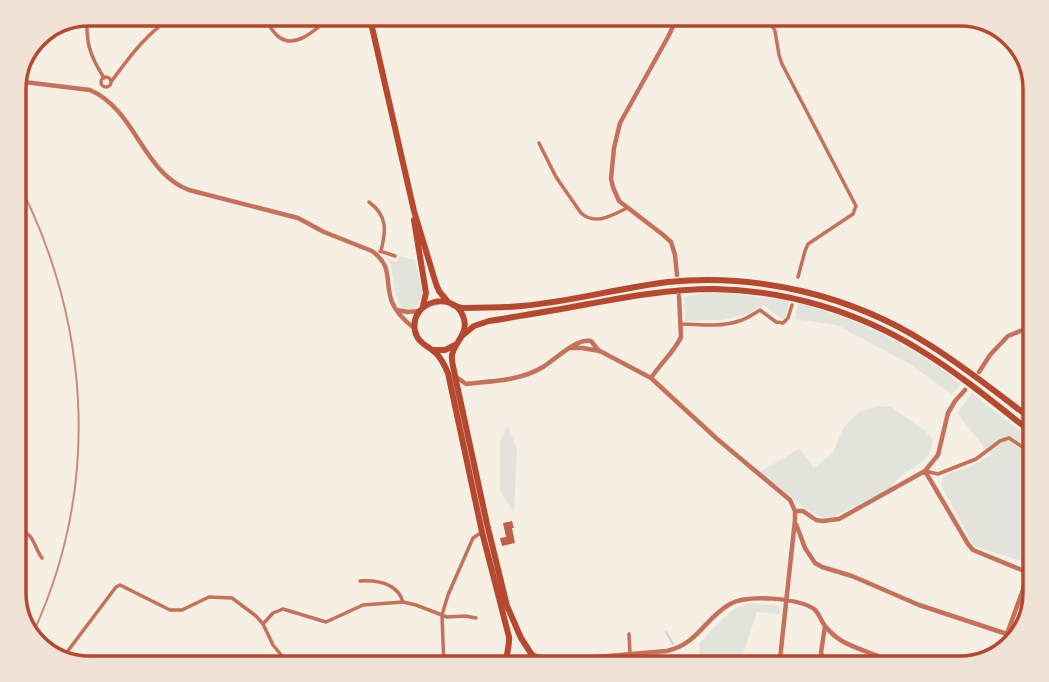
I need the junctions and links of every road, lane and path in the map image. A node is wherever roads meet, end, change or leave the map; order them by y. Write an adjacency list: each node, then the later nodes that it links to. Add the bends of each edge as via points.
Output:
1 (87, 26): 8 (street, via 92,60)
2 (158, 26): 10 (street)
3 (270, 26): 4 (street, via 276,35 293,42)
4 (318, 26)
5 (372, 26): 15 (main road)
6 (673, 26): 14 (street, via 617,132 611,178 617,198)
7 (772, 26): 19 (street, via 782,64 856,205 853,214 808,244)
8 (102, 80): 10 (street); 10 (street, via 102,86); 11 (street)
9 (27, 82): 11 (street)
10 (111, 82)
11 (97, 93): 16 (street, via 118,111 156,166 177,186 298,218)
12 (539, 143): 14 (street, via 556,177 586,218 599,220)
13 (369, 202): 16 (street, via 384,222)
14 (627, 208): 18 (street, via 671,242)
15 (414, 211): 21 (main road, via 436,284); 23 (main road, via 426,293)
16 (380, 254): 17 (street); 24 (street)
17 (395, 256)
18 (677, 275)
19 (798, 277)
20 (679, 296): 25 (street)
21 (452, 304): 23 (main road, via 435,301); 28 (main road, via 462,315); 41 (main road, via 462,308 522,306 684,281 791,289 844,303 912,334)
22 (792, 305): 25 (street, via 783,323 760,310 733,322)
23 (421, 309): 24 (street); 26 (main road)
24 (397, 310): 26 (street)
25 (682, 324): 37 (street, via 679,343)
26 (415, 328): 33 (main road, via 420,341)
27 (1023, 330): 35 (street, via 1008,337)
28 (463, 335): 30 (main road); 42 (main road, via 489,321 668,292 727,290 788,298 846,314 905,341)
29 (583, 340): 31 (street); 32 (street); 34 (street)
30 (458, 343): 33 (main road, via 445,350); 36 (main road, via 452,356)
31 (570, 348): 32 (street); 38 (street, via 526,376)
32 (582, 348): 34 (street)
33 (431, 349): 47 (main road, via 448,373)
34 (600, 351): 37 (street)
35 (979, 372)
36 (455, 376): 38 (street); 40 (main road)
37 (651, 377): 45 (street, via 790,500)
38 (466, 384): 40 (street)
39 (965, 390): 44 (street, via 948,413 937,455)
40 (459, 395): 64 (main road, via 508,606)
41 (1023, 413)
42 (1023, 426)
43 (1023, 447): 44 (street, via 1004,439 975,459 938,474)
44 (925, 471): 45 (street, via 839,519 816,520); 52 (street, via 973,550)
45 (795, 511): 46 (street)
46 (795, 520): 49 (street); 50 (street)
47 (482, 532): 57 (street, via 473,538); 68 (main road, via 508,632)
48 (26, 533): 51 (street)
49 (793, 540): 50 (street); 55 (street)
50 (805, 548): 62 (street, via 822,567)
51 (42, 558)
52 (1023, 570)
53 (360, 581): 56 (street, via 388,584)
54 (1023, 597): 62 (street)
55 (786, 600): 60 (street, via 812,608); 65 (street, via 755,597 736,601 677,649); 72 (street)
56 (403, 602): 57 (street); 59 (street, via 363,605 326,622 283,608)
57 (442, 615): 58 (street); 67 (street)
58 (476, 618)
59 (263, 624): 63 (street, via 232,598 209,597 170,610 118,585); 66 (street)
60 (825, 626): 73 (street); 74 (street, via 842,641)
61 (629, 634): 65 (street)
62 (1007, 634)
63 (67, 652)
64 (531, 652): 68 (main road, via 518,648); 69 (main road); 70 (street)
65 (630, 654): 71 (street)
66 (282, 656)
67 (444, 656)
68 (507, 656)
69 (532, 656)
70 (539, 656)
71 (607, 656)
72 (780, 656)
73 (822, 656)
74 (878, 656)

